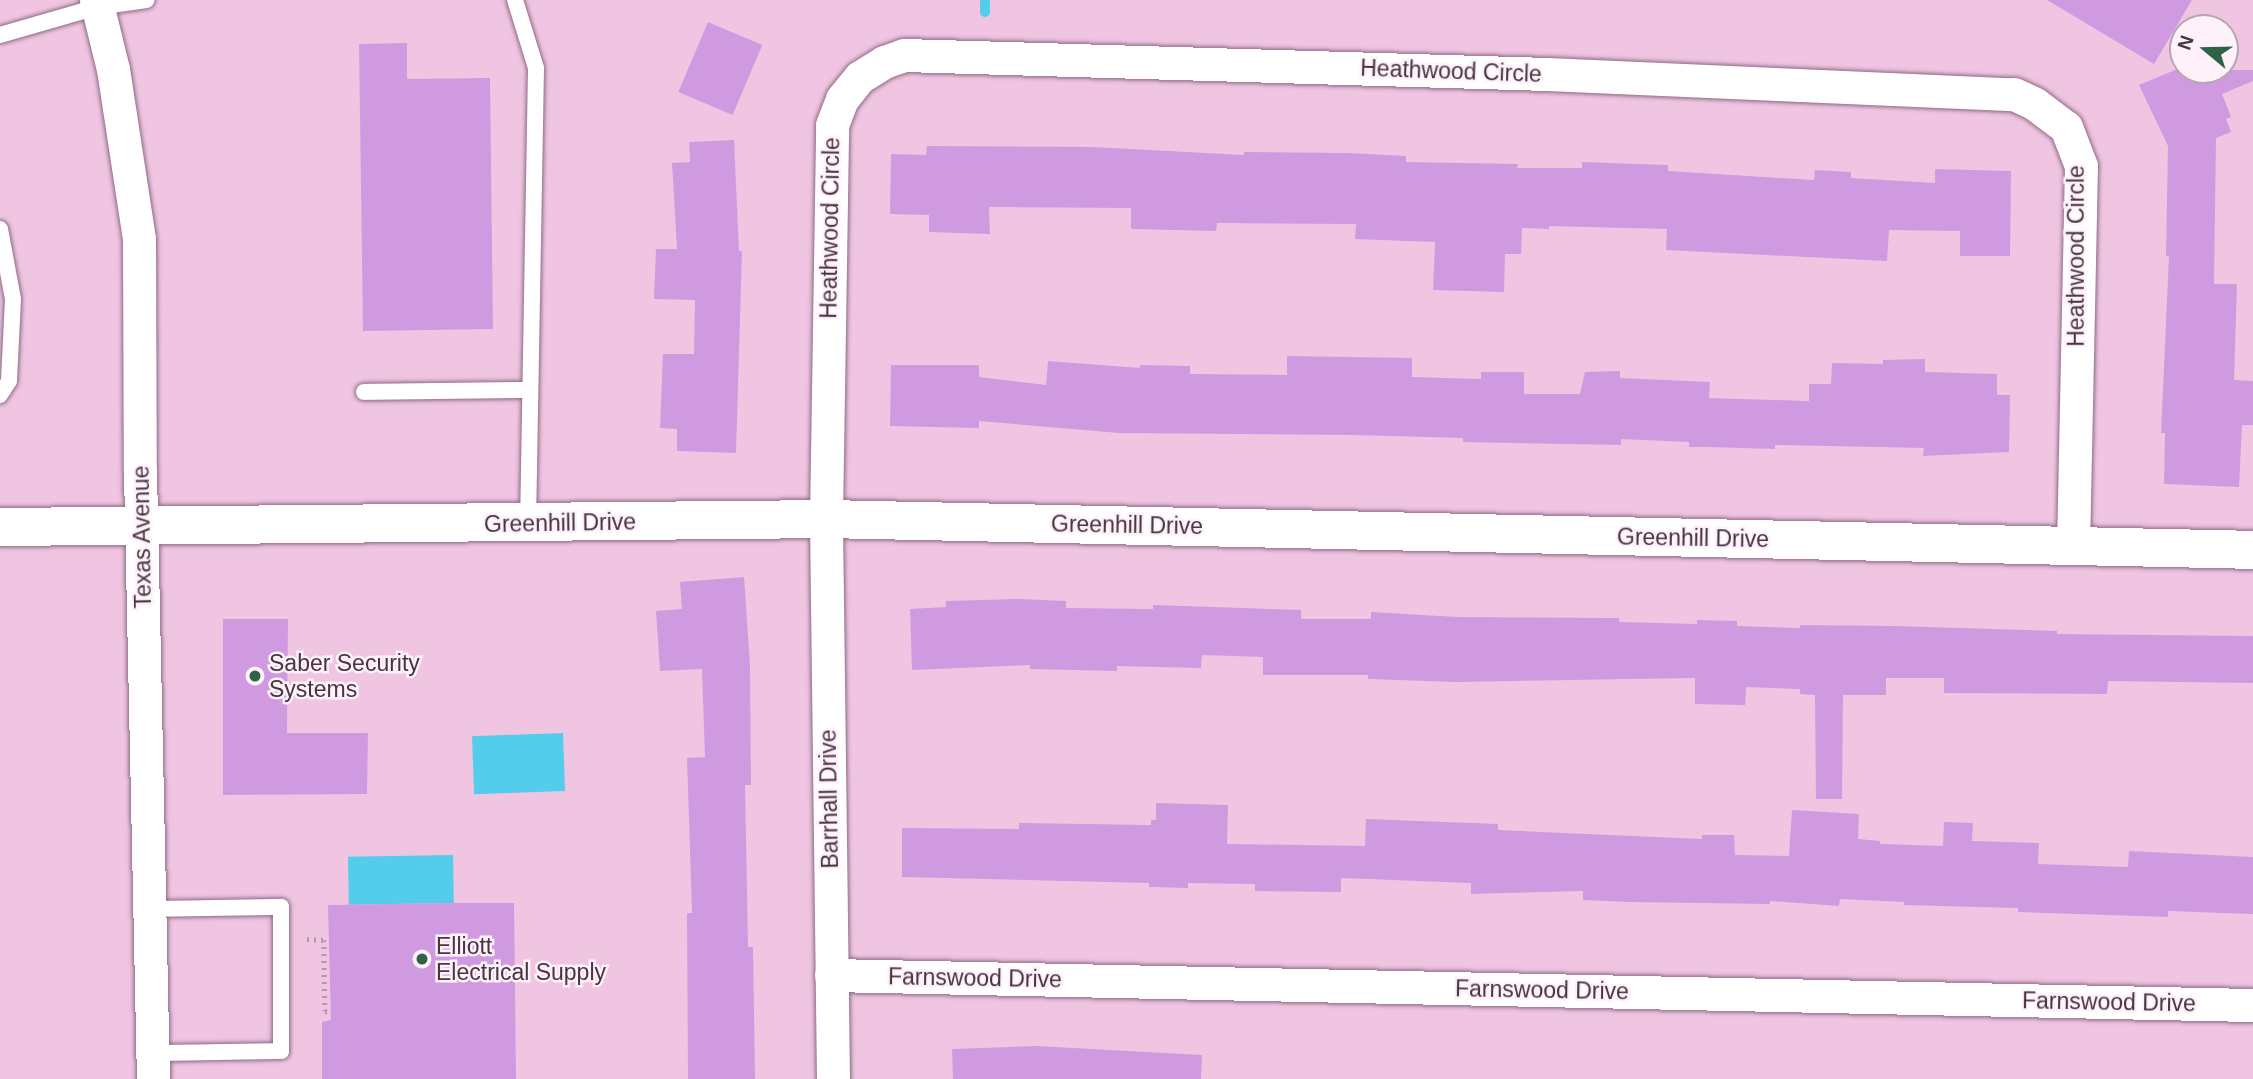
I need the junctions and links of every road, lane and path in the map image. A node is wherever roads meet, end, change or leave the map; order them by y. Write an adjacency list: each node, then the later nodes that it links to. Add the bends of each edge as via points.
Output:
1 (147, 0): 3 (lane)
2 (514, 0): 6 (lane, via 536,68)
3 (96, 4): 4 (lane); 11 (street, Texas Avenue, via 113,69 139,239)
4 (0, 35)
5 (0, 229): 8 (lane, via 13,299 9,381)
6 (530, 390): 7 (lane); 10 (lane)
7 (364, 392)
8 (0, 395)
9 (825, 519): 10 (street, Greenhill Drive); 13 (street, Greenhill Drive); 13 (street, Heathwood Circle, via 832,125 842,99 860,77 904,55 1547,74 2014,94 2066,127 2081,166); 17 (street, Barrhall Drive)
10 (528, 523): 11 (street, Greenhill Drive)
11 (143, 525): 12 (street, Greenhill Drive); 15 (street, Texas Avenue)
12 (0, 527)
13 (2073, 546): 14 (street, Greenhill Drive)
14 (2253, 550)
15 (150, 909): 16 (lane, via 281,907); 20 (street, Texas Avenue)
16 (281, 939): 19 (path, via 324,940 325,1011); 20 (lane, via 281,1051)
17 (831, 975): 18 (street, Farnswood Drive); 21 (street, Barrhall Drive)
18 (2253, 1005)
19 (331, 1012)
20 (153, 1066)
21 (833, 1079)

